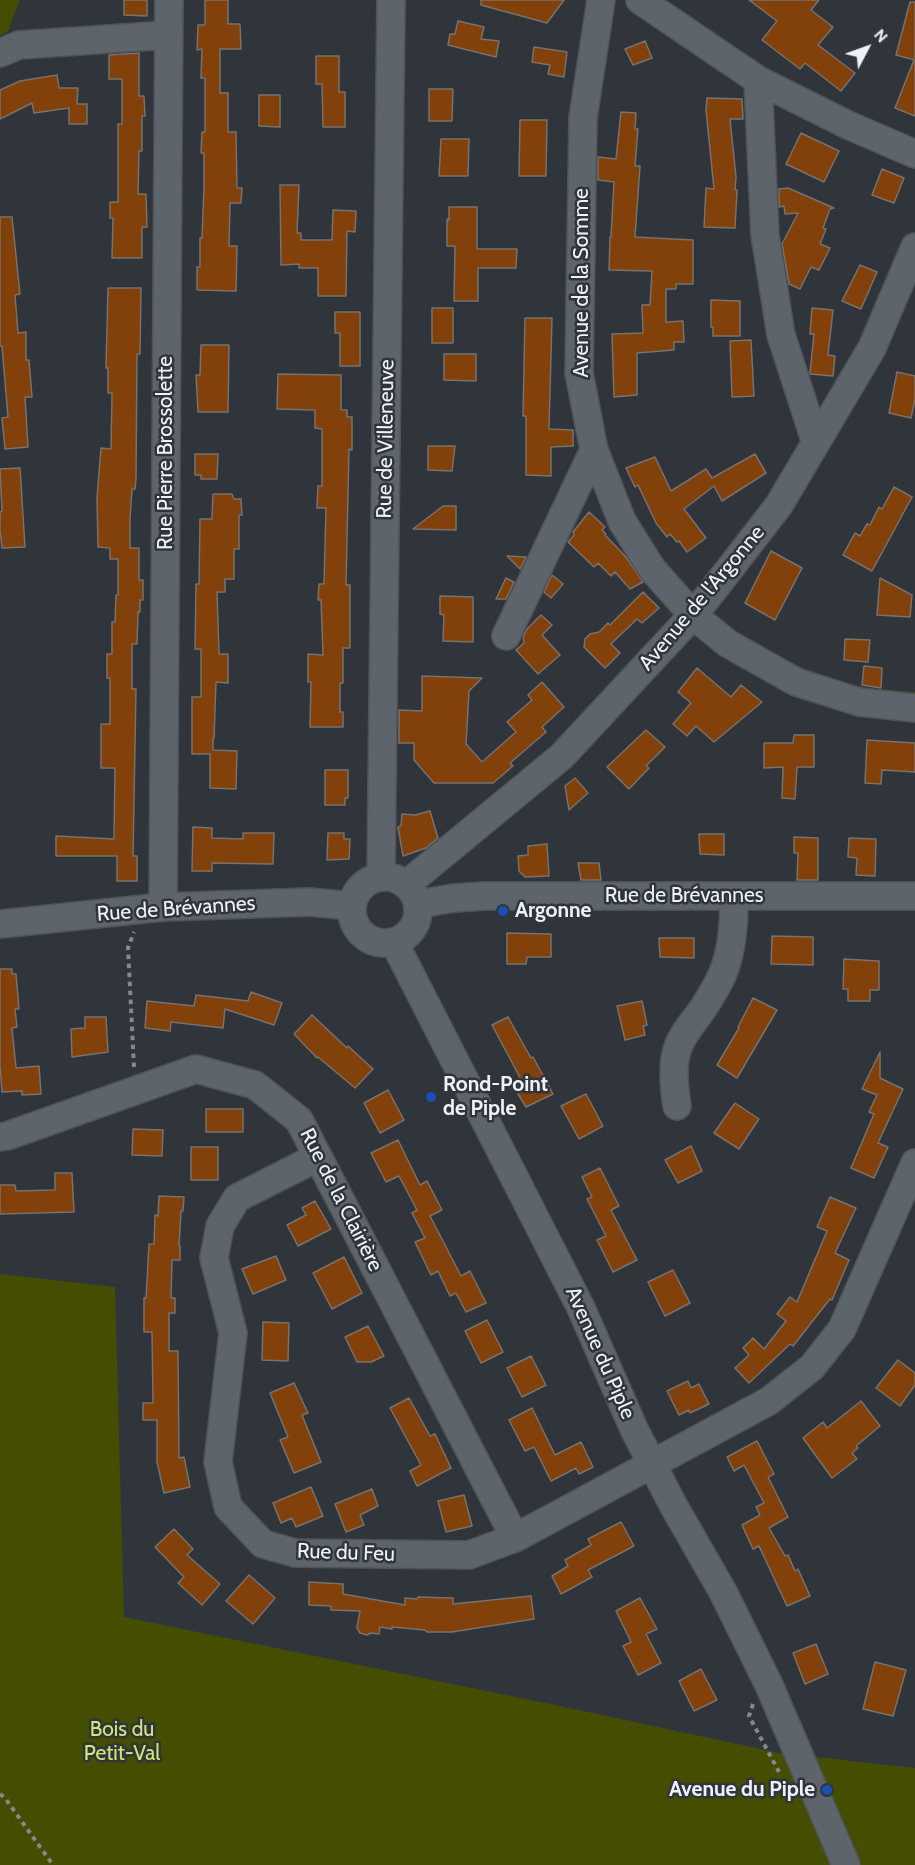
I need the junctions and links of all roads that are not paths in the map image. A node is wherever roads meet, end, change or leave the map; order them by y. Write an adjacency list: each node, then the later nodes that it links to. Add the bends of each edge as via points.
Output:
1 (169, 0): 5 (street, Rue Pierre Brossolette)
2 (391, 0): 15 (street, Rue de Villeneuve)
3 (601, 0): 11 (street, Avenue de la Somme, via 584,118 579,374)
4 (640, 0): 7 (street)
5 (168, 35): 6 (street, via 19,45); 20 (street, Rue Pierre Brossolette)
6 (0, 53)
7 (759, 80): 8 (street); 10 (street, via 765,235 781,335)
8 (915, 154)
9 (915, 248): 10 (street, Avenue de l'Argonne, via 872,348)
10 (816, 443): 12 (street, Avenue de l'Argonne, via 779,505)
11 (594, 450): 12 (street, Avenue de la Somme, via 622,521 652,569); 13 (street)
12 (693, 615): 14 (street, Avenue de la Somme, via 727,643 796,682 859,702); 16 (street, Avenue de l'Argonne, via 562,756)
13 (506, 636)
14 (915, 708)
15 (381, 877): 16 (street, via 396,879); 19 (street, via 361,888)
16 (412, 894): 18 (street, Rue de Brévannes, via 454,898); 22 (street, via 418,917 409,934)
17 (915, 896): 18 (street, Rue de Brévannes)
18 (734, 897): 23 (street, via 727,961 716,987 677,1050)
19 (352, 906): 20 (street, Rue de Brévannes, via 309,902); 22 (street, via 356,925 371,940)
20 (153, 908): 21 (street, Rue de Brévannes)
21 (0, 924)
22 (394, 942): 27 (street, Avenue du Piple, via 581,1308)
23 (677, 1106)
24 (0, 1137): 25 (street, Rue de la Clairière, via 196,1069 255,1085 299,1120)
25 (318, 1157): 28 (street, Rue de la Clairière); 28 (street, Rue du Feu, via 237,1198 220,1226 214,1258 233,1333 218,1462 228,1507 263,1544 295,1553 469,1555)
26 (915, 1163): 27 (street, Rue du Feu, via 842,1329 812,1367 770,1401)
27 (652, 1464): 28 (street, Rue du Feu); 29 (street, Avenue du Piple, via 769,1685)
28 (515, 1538)
29 (846, 1865)

